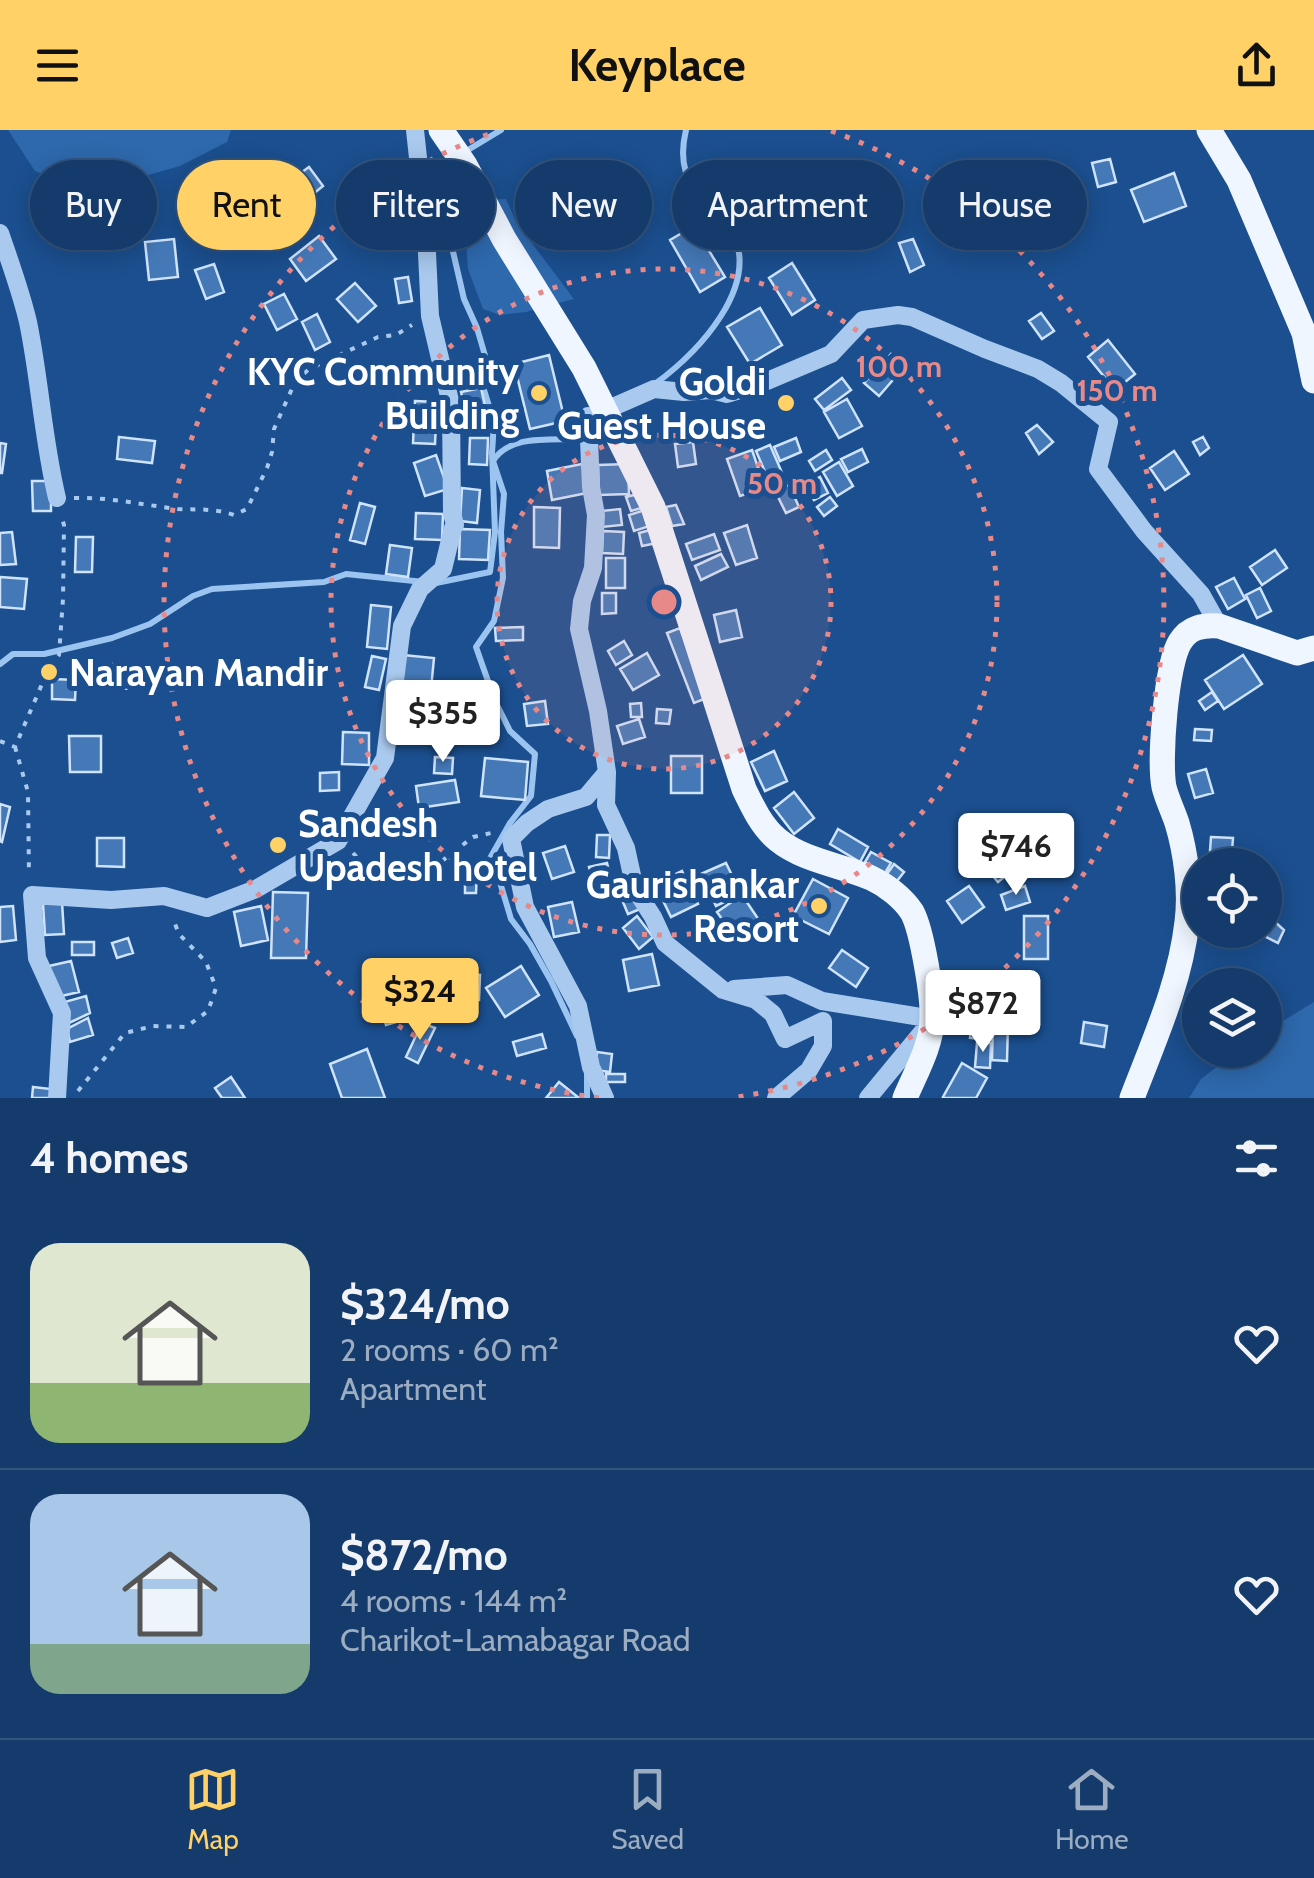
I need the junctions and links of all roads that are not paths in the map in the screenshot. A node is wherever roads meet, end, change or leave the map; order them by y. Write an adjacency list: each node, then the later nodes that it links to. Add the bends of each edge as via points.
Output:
1 (415, 130): 13 (street, via 430,316 451,405 456,525 443,570 420,588 402,626 385,758 338,841 256,889 206,908 164,896 32,895 37,958 62,1013)
2 (441, 130): 6 (main road, via 584,368)
3 (1209, 130): 5 (main road, via 1238,180 1304,333)
4 (0, 233): 7 (street, via 27,319)
5 (1314, 381)
6 (593, 409): 8 (street, via 654,388 726,394 831,354 863,320 912,316 1038,368 1109,422 1098,470 1190,580); 10 (street, via 593,568 578,629); 12 (main road, via 653,507 756,816 778,840 872,879 912,913)
7 (57, 498)
8 (1219, 626): 9 (main road, via 1297,653); 18 (main road, via 1192,628 1178,644 1166,696 1164,786 1186,870 1188,920 1175,986)
9 (1314, 648)
10 (607, 772): 11 (street, via 606,804 635,889 665,943); 14 (street, via 586,797 548,809 511,840 525,907 578,1006)
11 (724, 990): 12 (street, via 787,985 822,1001); 15 (street, via 774,1014 785,1040 823,1021 823,1046 810,1070)
12 (932, 1020): 16 (street); 17 (main road)
13 (57, 1098)
14 (605, 1098)
15 (776, 1098)
16 (868, 1098)
17 (905, 1098)
18 (1132, 1098)

